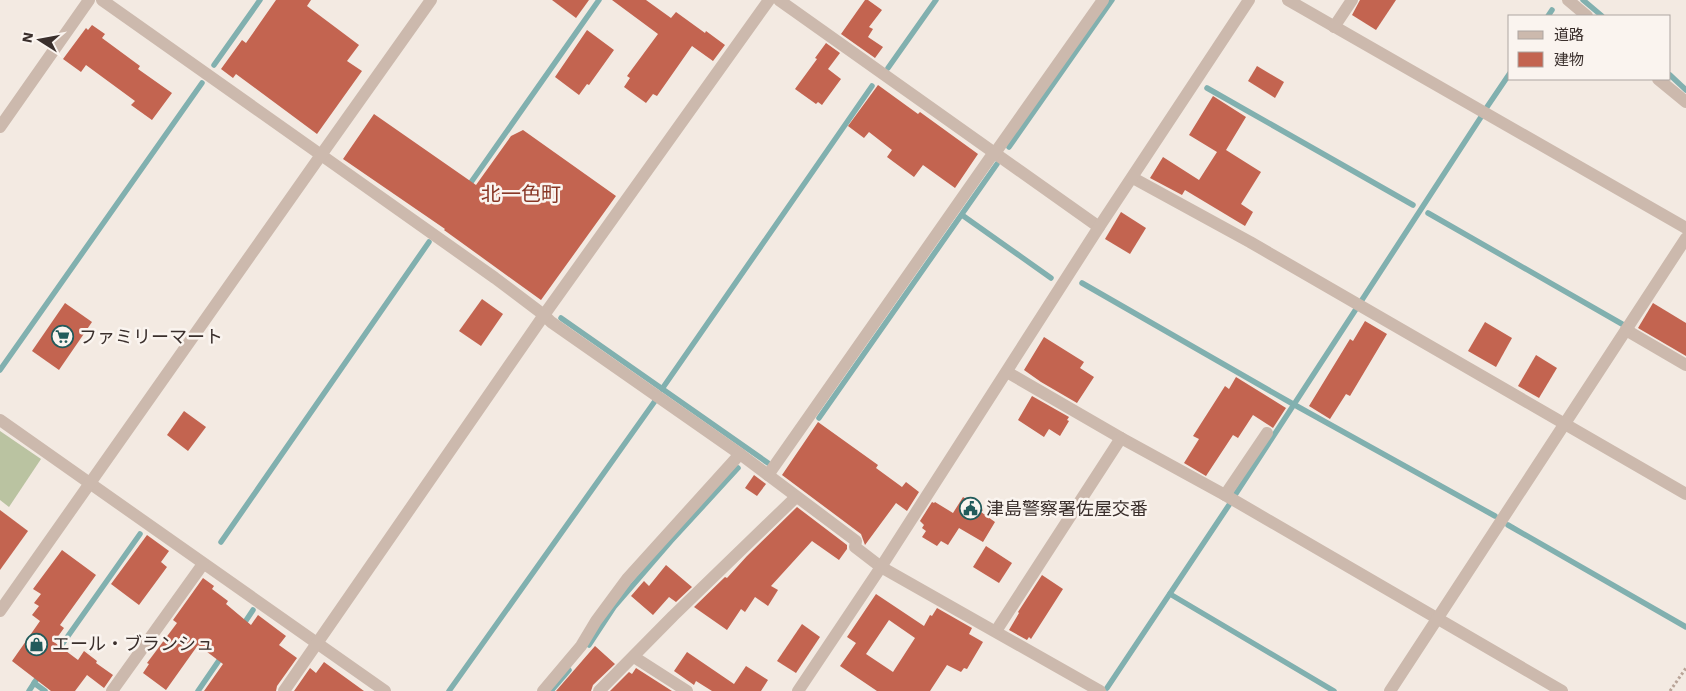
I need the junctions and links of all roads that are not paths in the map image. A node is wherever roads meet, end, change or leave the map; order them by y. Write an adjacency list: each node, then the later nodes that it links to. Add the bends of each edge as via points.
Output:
1 (88, 0): 15 (street)
2 (102, 0): 17 (street)
3 (431, 0): 17 (street)
4 (768, 0): 22 (street)
5 (779, 0): 16 (street)
6 (1103, 0): 16 (street)
7 (1249, 0): 18 (street)
8 (1288, 0): 12 (street)
9 (1352, 0): 12 (street)
10 (1568, 0): 11 (street)
11 (1585, 15)
12 (1334, 27): 20 (street)
13 (1659, 80): 14 (street)
14 (1686, 102)
15 (0, 127)
16 (995, 153): 19 (street); 31 (street)
17 (320, 155): 22 (street); 32 (street)
18 (1133, 178): 19 (street); 27 (street)
19 (1099, 227): 25 (street)
20 (1686, 228)
21 (1686, 238): 23 (street)
22 (544, 315): 30 (street); 41 (street)
23 (1626, 330): 24 (street); 27 (street)
24 (1686, 365)
25 (1008, 372): 29 (street); 37 (street)
26 (0, 420): 32 (street)
27 (1564, 423): 33 (street); 39 (street)
28 (1267, 433): 34 (street)
29 (1121, 438): 34 (street); 40 (street)
30 (740, 454): 31 (street); 46 (street, via 627,580 581,646)
31 (768, 475): 35 (street)
32 (91, 484): 36 (street); 38 (street)
33 (1686, 494)
34 (1225, 495): 39 (street)
35 (796, 497): 37 (street, via 856,541 855,547); 42 (street)
36 (203, 564): 41 (street); 43 (street)
37 (881, 567): 40 (street); 49 (street)
38 (0, 612)
39 (1437, 619): 51 (street); 52 (street)
40 (996, 631): 50 (street)
41 (317, 643): 44 (street); 45 (street)
42 (634, 657): 47 (street); 48 (street)
43 (112, 691)
44 (284, 691)
45 (385, 691)
46 (543, 691)
47 (599, 691)
48 (687, 691)
49 (798, 691)
50 (1100, 691)
51 (1390, 691)
52 (1562, 691)

